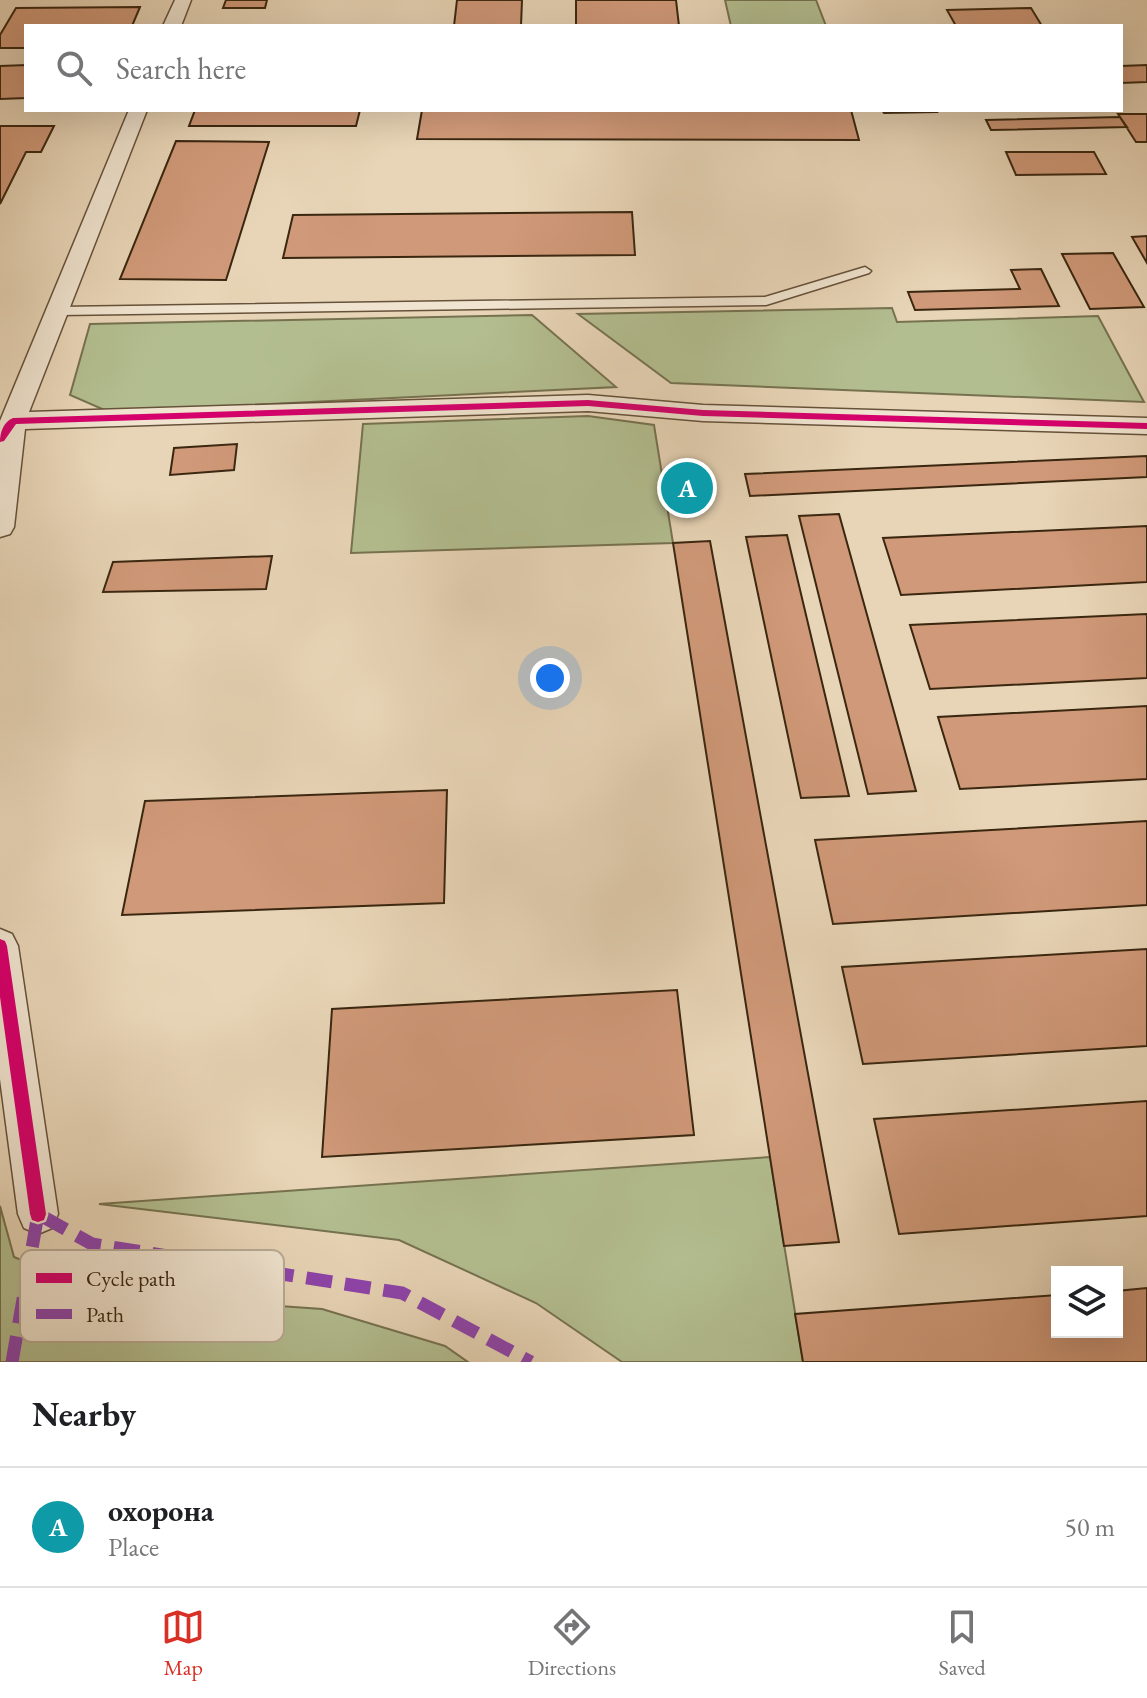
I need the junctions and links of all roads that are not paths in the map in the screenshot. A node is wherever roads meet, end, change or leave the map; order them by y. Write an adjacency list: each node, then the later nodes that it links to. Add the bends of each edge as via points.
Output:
1 (183, 0): 2 (street)
2 (173, 24)
3 (137, 112): 5 (street)
4 (865, 271): 5 (lane, via 766,301)
5 (59, 311): 7 (street)
6 (1147, 426): 7 (street, via 703,413 588,403)
7 (6, 430): 8 (street)
8 (0, 527)
9 (0, 946): 10 (street)
10 (38, 1214)

